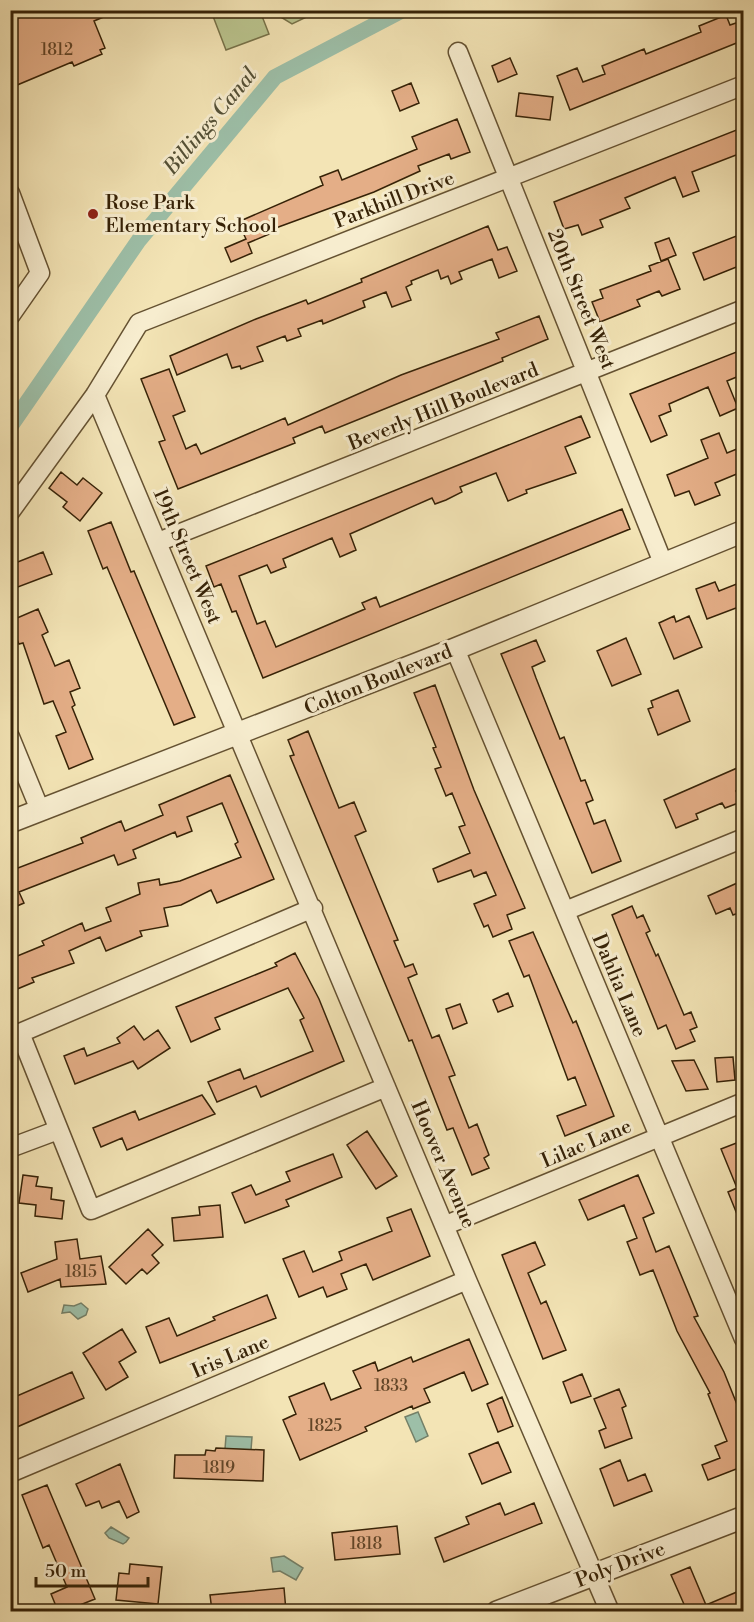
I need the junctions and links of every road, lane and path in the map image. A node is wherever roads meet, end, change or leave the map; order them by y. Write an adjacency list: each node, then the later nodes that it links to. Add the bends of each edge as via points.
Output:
1 (458, 52): 3 (street, 20th Street West)
2 (744, 85): 3 (street, Parkhill Drive)
3 (510, 178): 7 (street, 20th Street West); 8 (street, Parkhill Drive, via 139,323)
4 (10, 194): 6 (street, via 40,273)
5 (744, 309): 7 (street, Beverly Hill Boulevard)
6 (10, 316)
7 (587, 373): 11 (street, Beverly Hill Boulevard); 12 (street, 20th Street West)
8 (95, 395): 9 (street, Parkhill Drive); 11 (street, 19th Street West)
9 (10, 512)
10 (744, 531): 12 (street, Colton Boulevard)
11 (158, 542): 14 (street, 19th Street West)
12 (663, 563): 13 (street, Colton Boulevard)
13 (454, 649): 14 (street, Colton Boulevard); 20 (street, Dahlia Lane)
14 (238, 734): 16 (street, Colton Boulevard); 19 (street, Hoover Avenue)
15 (10, 737): 16 (street)
16 (40, 810): 17 (street, Colton Boulevard)
17 (10, 822)
18 (744, 838): 20 (street)
19 (313, 908): 21 (street, Hoover Avenue); 23 (street, via 20,1033)
20 (565, 912): 24 (street, Dahlia Lane)
21 (386, 1087): 23 (street, via 91,1210); 26 (street, Hoover Avenue)
22 (744, 1102): 24 (street, Lilac Lane)
23 (58, 1130): 25 (street)
24 (659, 1137): 26 (street, Lilac Lane); 28 (street, Dahlia Lane)
25 (10, 1148)
26 (446, 1226): 27 (street, Hoover Avenue)
27 (467, 1280): 29 (street, Iris Lane); 31 (street, Hoover Avenue)
28 (744, 1339)
29 (10, 1473)
30 (744, 1517): 31 (street, Poly Drive)
31 (594, 1573): 32 (street, Poly Drive); 33 (street, Hoover Avenue)
32 (497, 1611)
33 (610, 1611)

